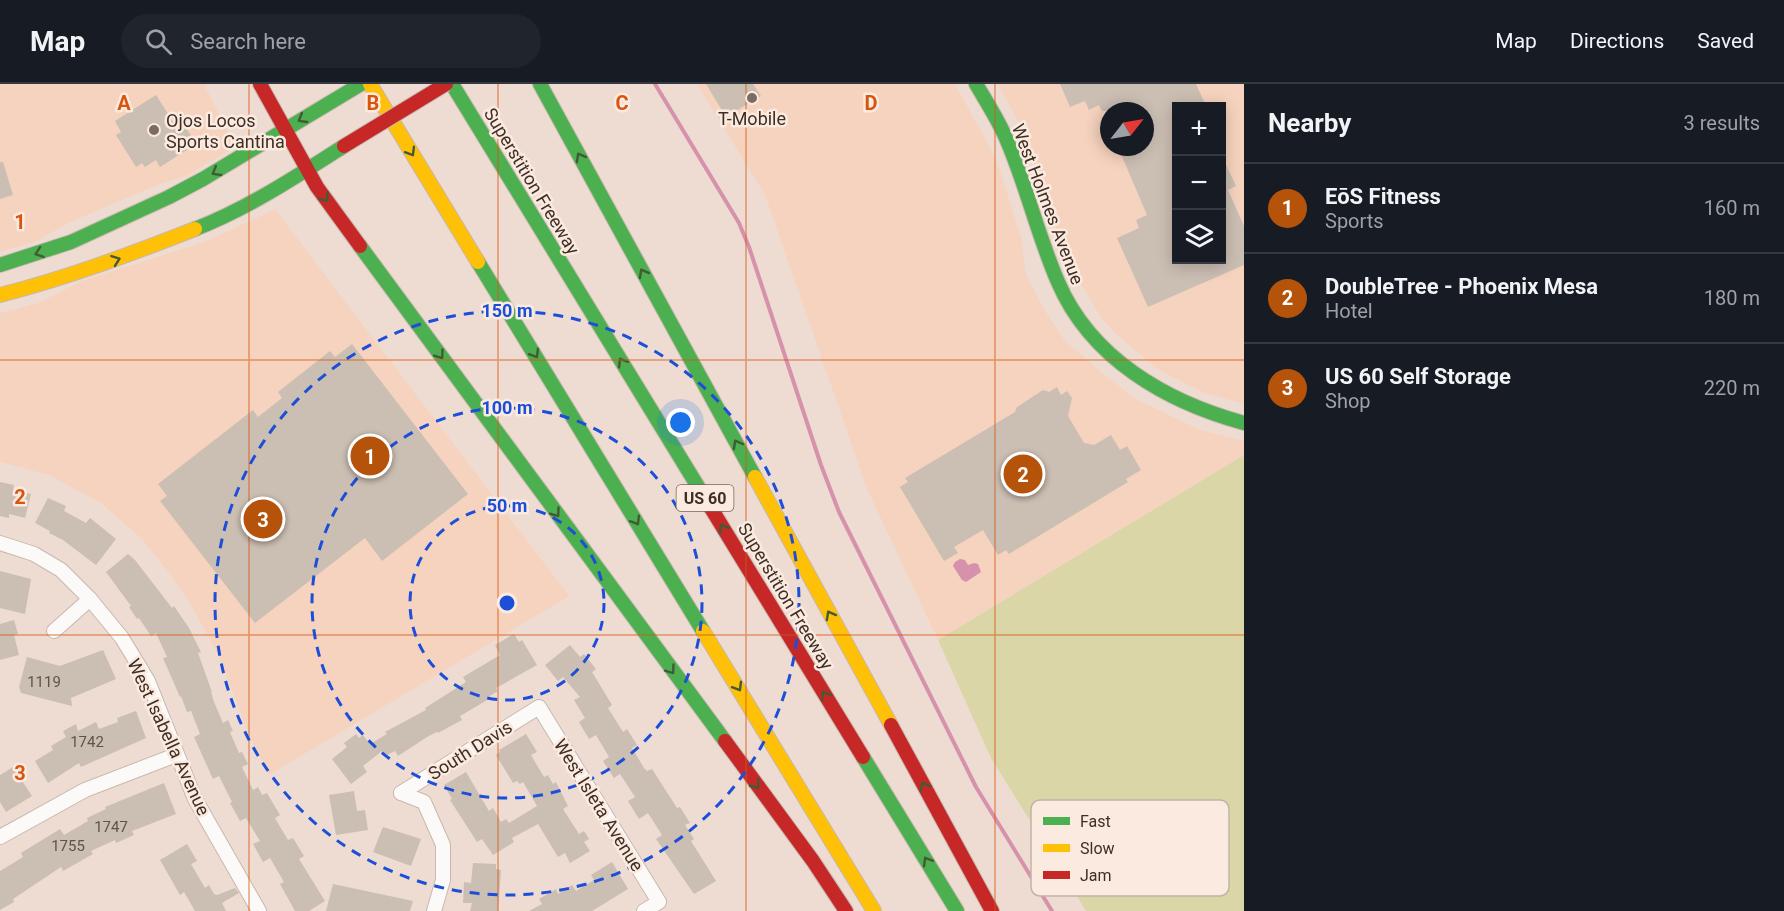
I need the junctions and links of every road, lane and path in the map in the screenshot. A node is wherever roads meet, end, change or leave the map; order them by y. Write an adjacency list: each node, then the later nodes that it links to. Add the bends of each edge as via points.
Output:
1 (260, 84): 8 (main road)
2 (361, 84): 8 (main road, one-way to 8)
3 (370, 84): 23 (main road, one-way to 23)
4 (446, 84): 9 (main road, bridge)
5 (452, 84): 24 (main road, Superstition Freeway / US 60, one-way to 5)
6 (540, 84): 25 (main road, one-way to 6)
7 (976, 84): 12 (main road, West Holmes Avenue, via 1005,135 1058,283 1088,332 1125,368 1154,388 1205,413)
8 (284, 130): 9 (main road); 10 (main road, one-way to 10, via 169,197 70,242)
9 (308, 169): 11 (main road, one-way to 9, via 60,279 216,221); 22 (main road, one-way to 22, via 324,197)
10 (0, 265)
11 (0, 295)
12 (1244, 423)
13 (0, 543): 14 (street, West Isabella Avenue, via 34,554 61,570)
14 (90, 598): 15 (street); 17 (street, West Isabella Avenue, via 122,638 148,681)
15 (54, 631)
16 (539, 707): 20 (street, South Davis, via 401,793 424,802 443,845 443,880); 21 (street, West Isleta Avenue, via 659,902)
17 (176, 755): 18 (street, via 85,790); 19 (street, West Isabella Avenue, via 195,799)
18 (0, 837)
19 (259, 911)
20 (434, 911)
21 (644, 911)
22 (846, 911)
23 (874, 911)
24 (957, 911)
25 (992, 911)

